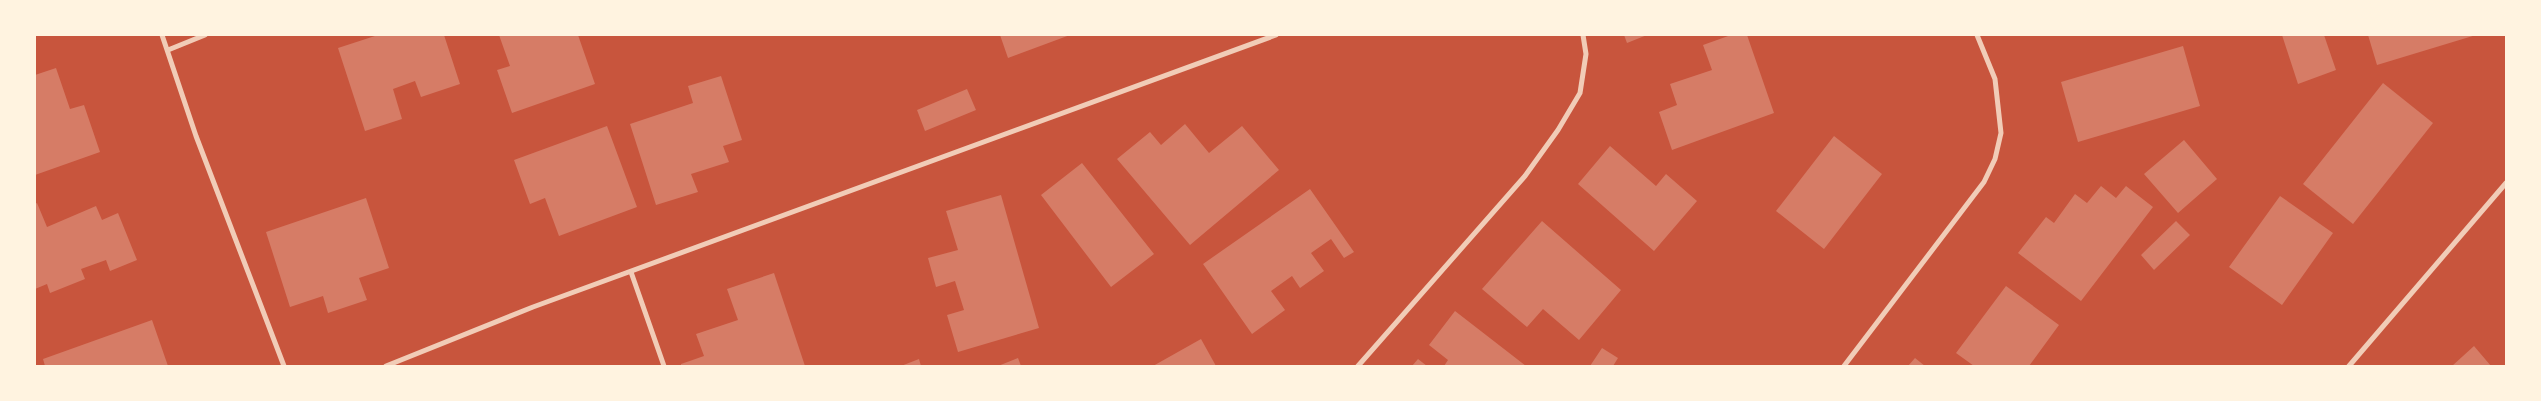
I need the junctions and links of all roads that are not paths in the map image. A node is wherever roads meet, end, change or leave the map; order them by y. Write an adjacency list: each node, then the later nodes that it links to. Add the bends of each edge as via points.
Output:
1 (162, 35): 6 (street)
2 (206, 35): 6 (street)
3 (1276, 35): 8 (street)
4 (1583, 35): 12 (street, via 1586,54 1580,93 1558,130 1525,176)
5 (1977, 35): 13 (street, via 1995,79 2000,133 1995,159 1984,182)
6 (168, 50): 9 (street, via 196,136)
7 (2506, 183): 14 (street)
8 (630, 272): 10 (street); 11 (street)
9 (284, 366)
10 (386, 366)
11 (664, 366)
12 (1358, 366)
13 (1844, 366)
14 (2349, 366)

